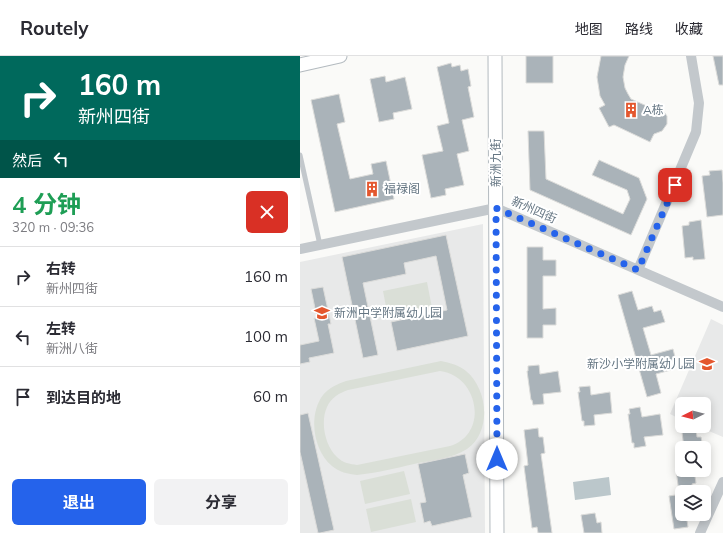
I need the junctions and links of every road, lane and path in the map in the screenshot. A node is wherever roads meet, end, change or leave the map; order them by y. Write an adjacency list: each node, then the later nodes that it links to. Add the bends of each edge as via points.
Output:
1 (340, 56): 4 (street)
2 (495, 56): 6 (street, 新洲九街)
3 (691, 56): 9 (street, via 699,103 696,132)
4 (300, 65)
5 (300, 156): 7 (lane)
6 (496, 208): 7 (street, 新州四街); 9 (street, 新州四街); 12 (street, 新洲九街)
7 (320, 245): 8 (street, 新州四街)
8 (300, 249)
9 (638, 270): 10 (street, 新州四街)
10 (723, 307)
11 (723, 482): 13 (street)
12 (497, 533)
13 (700, 533)

